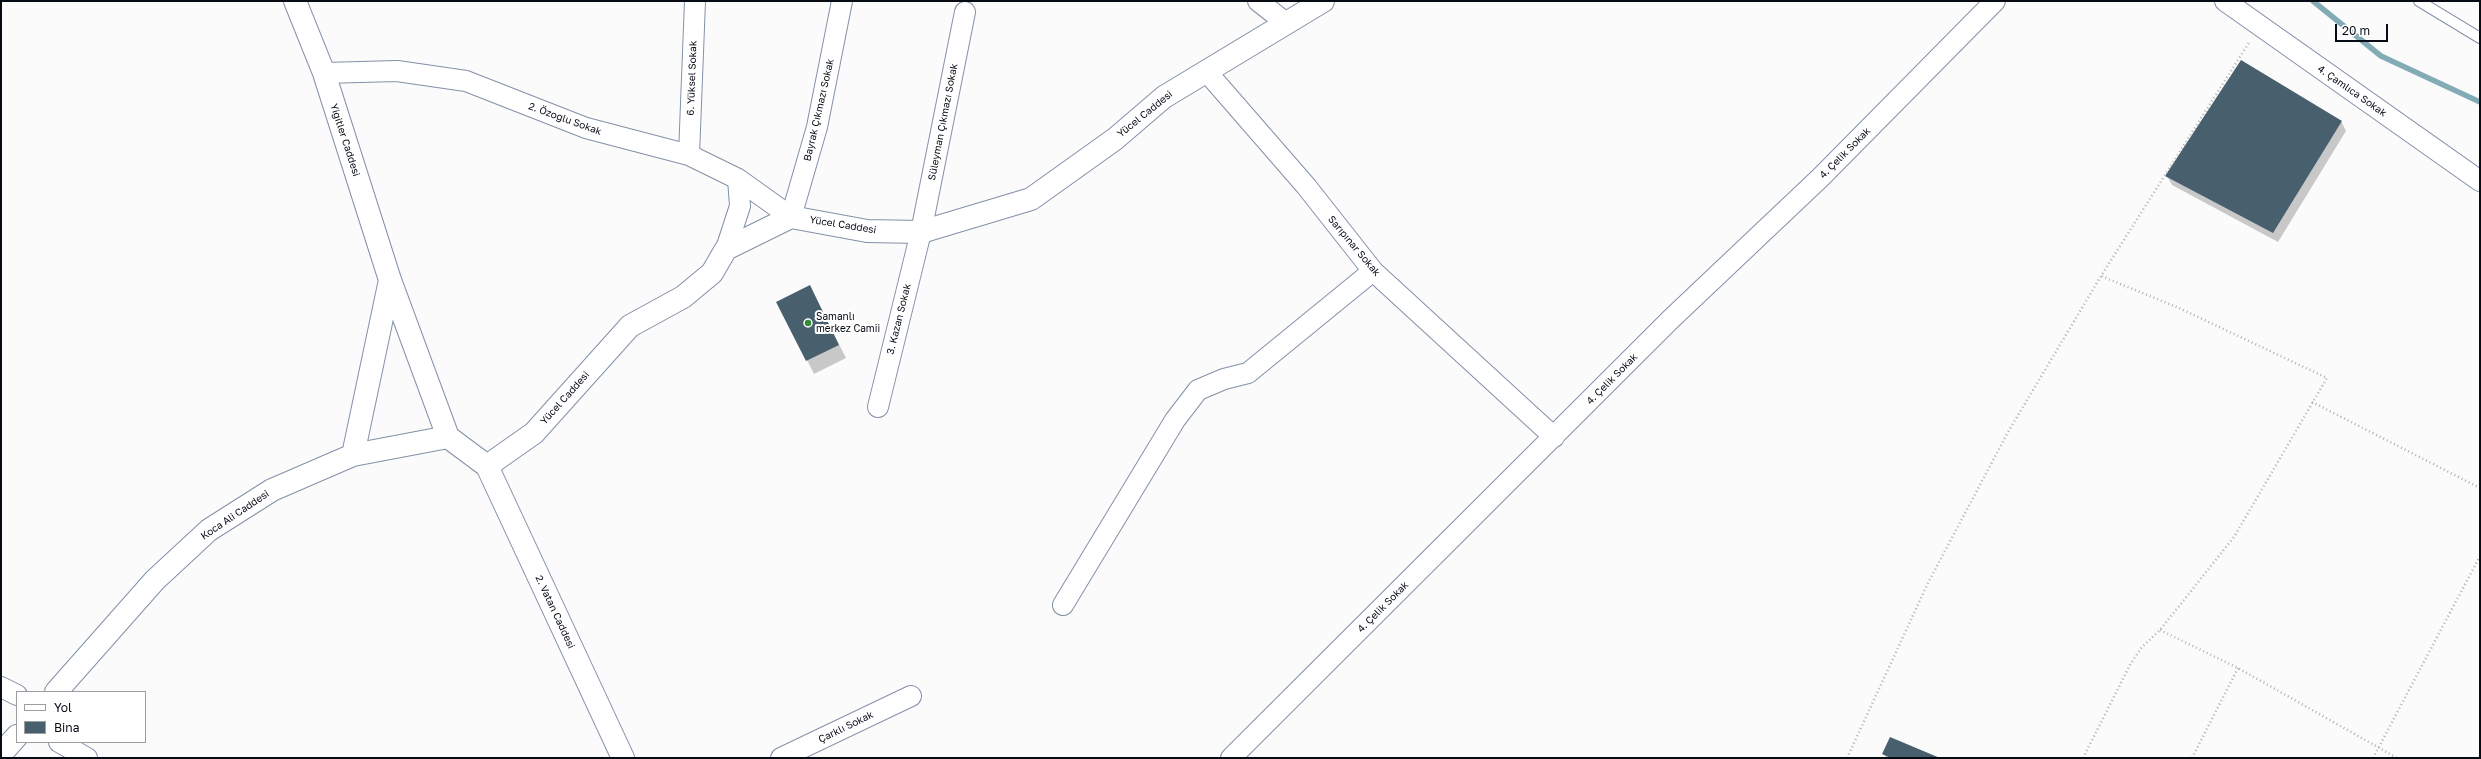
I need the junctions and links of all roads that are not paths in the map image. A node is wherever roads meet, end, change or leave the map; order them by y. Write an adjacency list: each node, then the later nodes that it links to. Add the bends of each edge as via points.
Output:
1 (295, 1): 13 (main road, Yiğitler Caddesi)
2 (695, 1): 14 (street, 6. Yüksel Sokak)
3 (842, 1): 17 (street, Bayrak Çıkmazı Sokak, via 817,127)
4 (1258, 1): 10 (street)
5 (1323, 1): 10 (main road, Yücel Caddesi)
6 (1995, 1): 24 (street, 4. Çelik Sokak, via 1821,177 1671,319)
7 (2225, 1): 16 (street, 4. Çamlıca Sokak)
8 (2419, 1): 11 (lane)
9 (965, 12): 18 (street, Süleyman Çıkmazı Sokak)
10 (1286, 23): 12 (main road, Yücel Caddesi)
11 (2480, 38)
12 (1206, 71): 18 (main road, Yücel Caddesi, via 1164,97 1115,139 1032,199); 20 (street, Sarıpınar Sokak, via 1306,186)
13 (324, 73): 14 (street, 2. Özoğlu Sokak, via 397,72 466,81 586,128); 21 (main road, Yiğitler Caddesi)
14 (688, 155): 15 (street, 2. Özoğlu Sokak)
15 (738, 179): 17 (street, 2. Özoğlu Sokak); 19 (street, via 740,206)
16 (2480, 181)
17 (791, 217): 18 (main road, Yücel Caddesi, via 867,231); 19 (main road)
18 (921, 232): 22 (street, 3. Kazan Sokak)
19 (726, 249): 26 (main road, Yücel Caddesi, via 712,273 683,297 630,326 534,433)
20 (1372, 271): 24 (street, Sarıpınar Sokak); 27 (street, via 1248,373 1224,379 1198,390 1175,420)
21 (390, 280): 23 (main road, Yiğitler Caddesi); 25 (main road, Yiğitler Caddesi)
22 (878, 406)
23 (448, 437): 25 (main road, Koca Ali Caddesi); 26 (main road)
24 (1554, 437): 38 (street, 4. Çelik Sokak)
25 (353, 455): 29 (main road, Koca Ali Caddesi, via 272,490 209,530 155,580)
26 (487, 466): 36 (main road, 2. Vatan Caddesi)
27 (1063, 605)
28 (1, 686): 30 (street)
29 (57, 691)
30 (16, 694)
31 (911, 696): 37 (street, Çarklı Sokak)
32 (16, 737): 34 (main road)
33 (61, 743): 35 (street)
34 (1, 754)
35 (87, 758)
36 (623, 758)
37 (781, 758)
38 (1231, 758)

